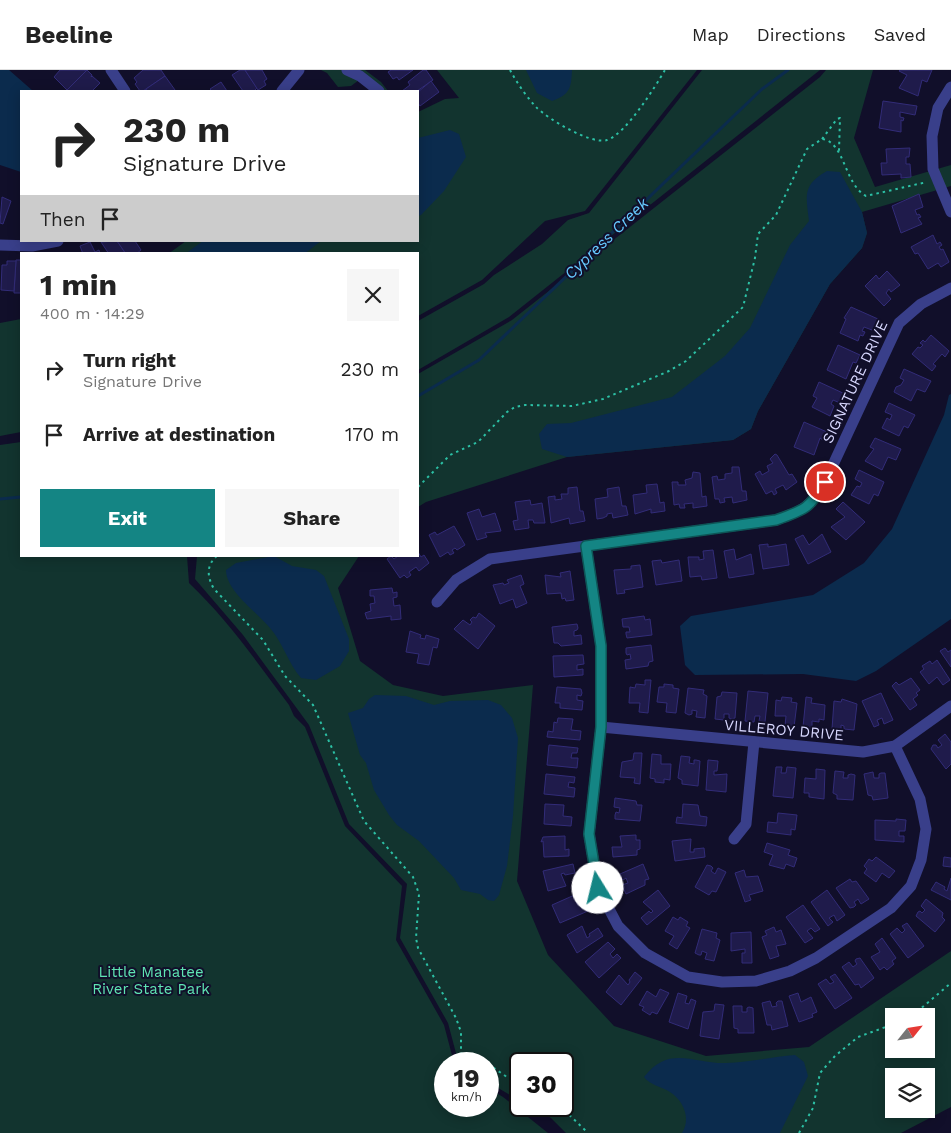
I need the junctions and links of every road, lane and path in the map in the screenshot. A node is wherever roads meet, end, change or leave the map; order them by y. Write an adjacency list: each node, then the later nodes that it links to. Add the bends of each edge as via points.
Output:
1 (110, 70): 7 (street)
2 (300, 70): 8 (street)
3 (347, 70): 9 (street)
4 (510, 70): 5 (path, via 542,113 578,133 601,141 610,138 628,122 651,94)
5 (665, 70)
6 (951, 87): 12 (street, via 938,108 932,136 933,169)
7 (124, 90)
8 (283, 90)
9 (378, 90)
10 (822, 139): 11 (path, via 829,140); 11 (path, via 840,118); 17 (path, via 807,150 776,216 758,234 743,307 686,361 603,399 572,406 525,404 515,407 478,442 450,455)
11 (839, 153): 12 (path, via 854,185 866,196)
12 (938, 180): 13 (street)
13 (951, 212)
14 (53, 242): 15 (street, via 32,246)
15 (0, 245)
16 (951, 288): 18 (street, SIGNATURE DRIVE, via 921,304 899,323 825,482 813,501 800,512 776,520)
17 (419, 487)
18 (586, 546): 20 (street, SIGNATURE DRIVE, via 490,559 456,580); 22 (street, via 601,646)
19 (216, 557): 29 (path, via 208,570 214,589 263,640 285,676 313,705 364,821 413,877 419,894 418,948 456,1018 461,1032)
20 (437, 602)
21 (951, 706): 24 (street, VILLEROY DRIVE)
22 (601, 727): 23 (street, VILLEROY DRIVE); 24 (street, via 589,834 598,888 618,926 645,953 688,977 722,982 756,981 790,971 816,958 891,908 911,886 921,860 926,829 920,799)
23 (754, 742): 24 (street, VILLEROY DRIVE, via 863,752); 25 (street, via 746,824)
24 (895, 746)
25 (734, 839)
26 (951, 983): 27 (path)
27 (921, 1008)
28 (885, 1028): 32 (path, via 858,1038 820,1072 813,1108)
29 (461, 1052)
30 (571, 1117): 31 (path)
31 (588, 1133)
32 (799, 1133)

